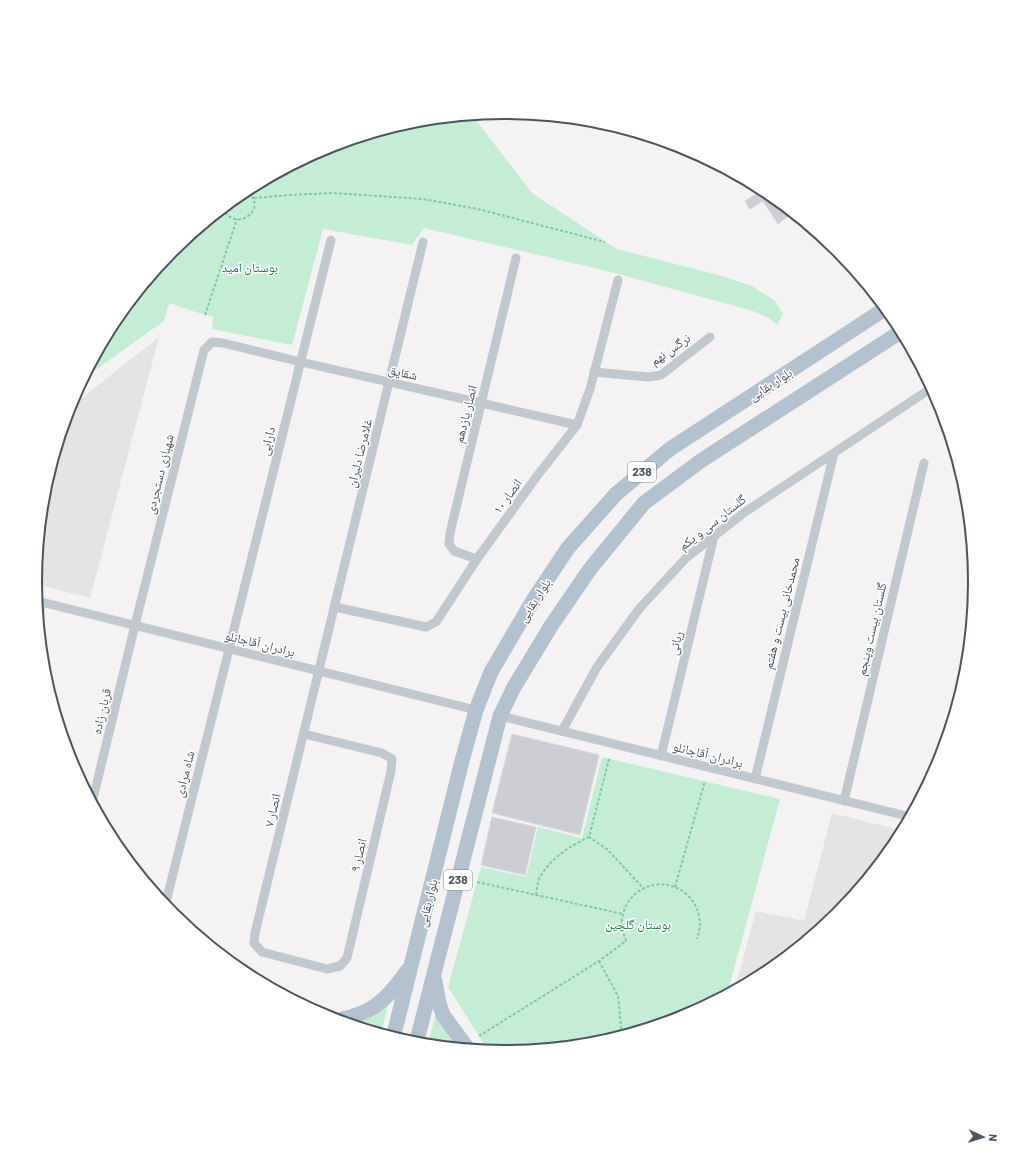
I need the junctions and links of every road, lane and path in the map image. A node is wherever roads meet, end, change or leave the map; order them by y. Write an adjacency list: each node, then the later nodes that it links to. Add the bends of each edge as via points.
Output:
1 (252, 195): 2 (path)
2 (254, 198): 4 (path, via 254,209 251,213 247,217); 7 (path, via 333,193 423,199 478,209)
3 (226, 213): 4 (path)
4 (237, 219): 11 (path)
5 (331, 240): 15 (street, دارابی)
6 (423, 242): 17 (street, غلامرضا دلیران)
7 (606, 242)
8 (516, 258): 19 (street, انصار یازدهم)
9 (618, 280): 16 (street, انصار ۱۰)
10 (881, 311): 30 (main road, بلوار بقایی / 238, via 670,449 616,494 568,548 532,602 491,672)
11 (206, 315)
12 (897, 334): 31 (main road, بلوار بقایی / 238, via 702,460 644,503 590,569 551,626 514,687)
13 (710, 337): 16 (street, نرگس نهم, via 661,375 648,377)
14 (223, 343): 15 (street, شقایق); 27 (street, شهبازی دستجردی, via 212,342 204,350)
15 (301, 362): 17 (street, شقایق); 28 (street, دارابی)
16 (594, 372): 20 (street, انصار ۱۰)
17 (389, 382): 19 (street, شقایق); 26 (street, غلامرضا دلیران)
18 (927, 391): 21 (street, گلستان سی و یکم)
19 (481, 403): 20 (street, شقایق); 24 (street, انصار یازدهم, via 449,544 454,551)
20 (577, 425): 24 (street, انصار ۱۰)
21 (834, 453): 23 (street, گلستان سی و یکم, via 745,512); 36 (street, محمدخانی بیست و هفتم)
22 (924, 463): 39 (street, گلستان بیست وپنجم)
23 (714, 536): 32 (street, گلستان سی و یکم, via 686,558 639,609 597,667); 34 (street, ربانی)
24 (477, 559): 26 (street, انصار ۱۰, via 436,622 426,627)
25 (43, 602): 27 (street, برادران آقاجانلو)
26 (334, 607): 29 (street, غلامرضا دلیران)
27 (135, 625): 28 (street, برادران آقاجانلو); 38 (street, قربان زاده)
28 (229, 648): 29 (street, برادران آقاجانلو); 46 (street, شاه مرادی)
29 (319, 671): 30 (street, برادران آقاجانلو); 33 (street, انصار ۷)
30 (476, 710): 31 (main road); 51 (main road, بلوار بقایی / 238)
31 (500, 716): 32 (street, برادران آقاجانلو); 52 (main road, بلوار بقایی / 238)
32 (562, 731): 34 (street, برادران آقاجانلو)
33 (304, 734): 49 (street, انصار ۷, via 255,933 254,943); 49 (street, انصار ۹, via 382,753 392,759 391,771 347,958 340,966 327,969)
34 (661, 756): 36 (street, برادران آقاجانلو)
35 (609, 758): 41 (path)
36 (755, 779): 39 (street, برادران آقاجانلو)
37 (705, 781): 43 (path)
38 (94, 795)
39 (844, 801): 40 (street, برادران آقاجانلو)
40 (905, 817)
41 (589, 837): 44 (path, via 608,850); 45 (path, via 570,846 551,863 539,880)
42 (477, 882): 45 (path)
43 (675, 886): 44 (path, via 662,884); 48 (path, via 694,902 699,914 700,927)
44 (644, 888): 47 (path, via 628,902)
45 (536, 895): 47 (path)
46 (167, 898)
47 (623, 914): 50 (path, via 622,928 626,941)
48 (697, 939)
49 (262, 952)
50 (599, 961): 54 (path, via 618,996); 56 (path)
51 (412, 964): 53 (main road, via 387,996 365,1012); 55 (main road, بلوار بقایی / 238)
52 (434, 972): 57 (main road, بلوار بقایی / 238); 58 (main road, via 438,1003 443,1015)
53 (347, 1018)
54 (621, 1031)
55 (395, 1032)
56 (479, 1036)
57 (418, 1037)
58 (464, 1044)

